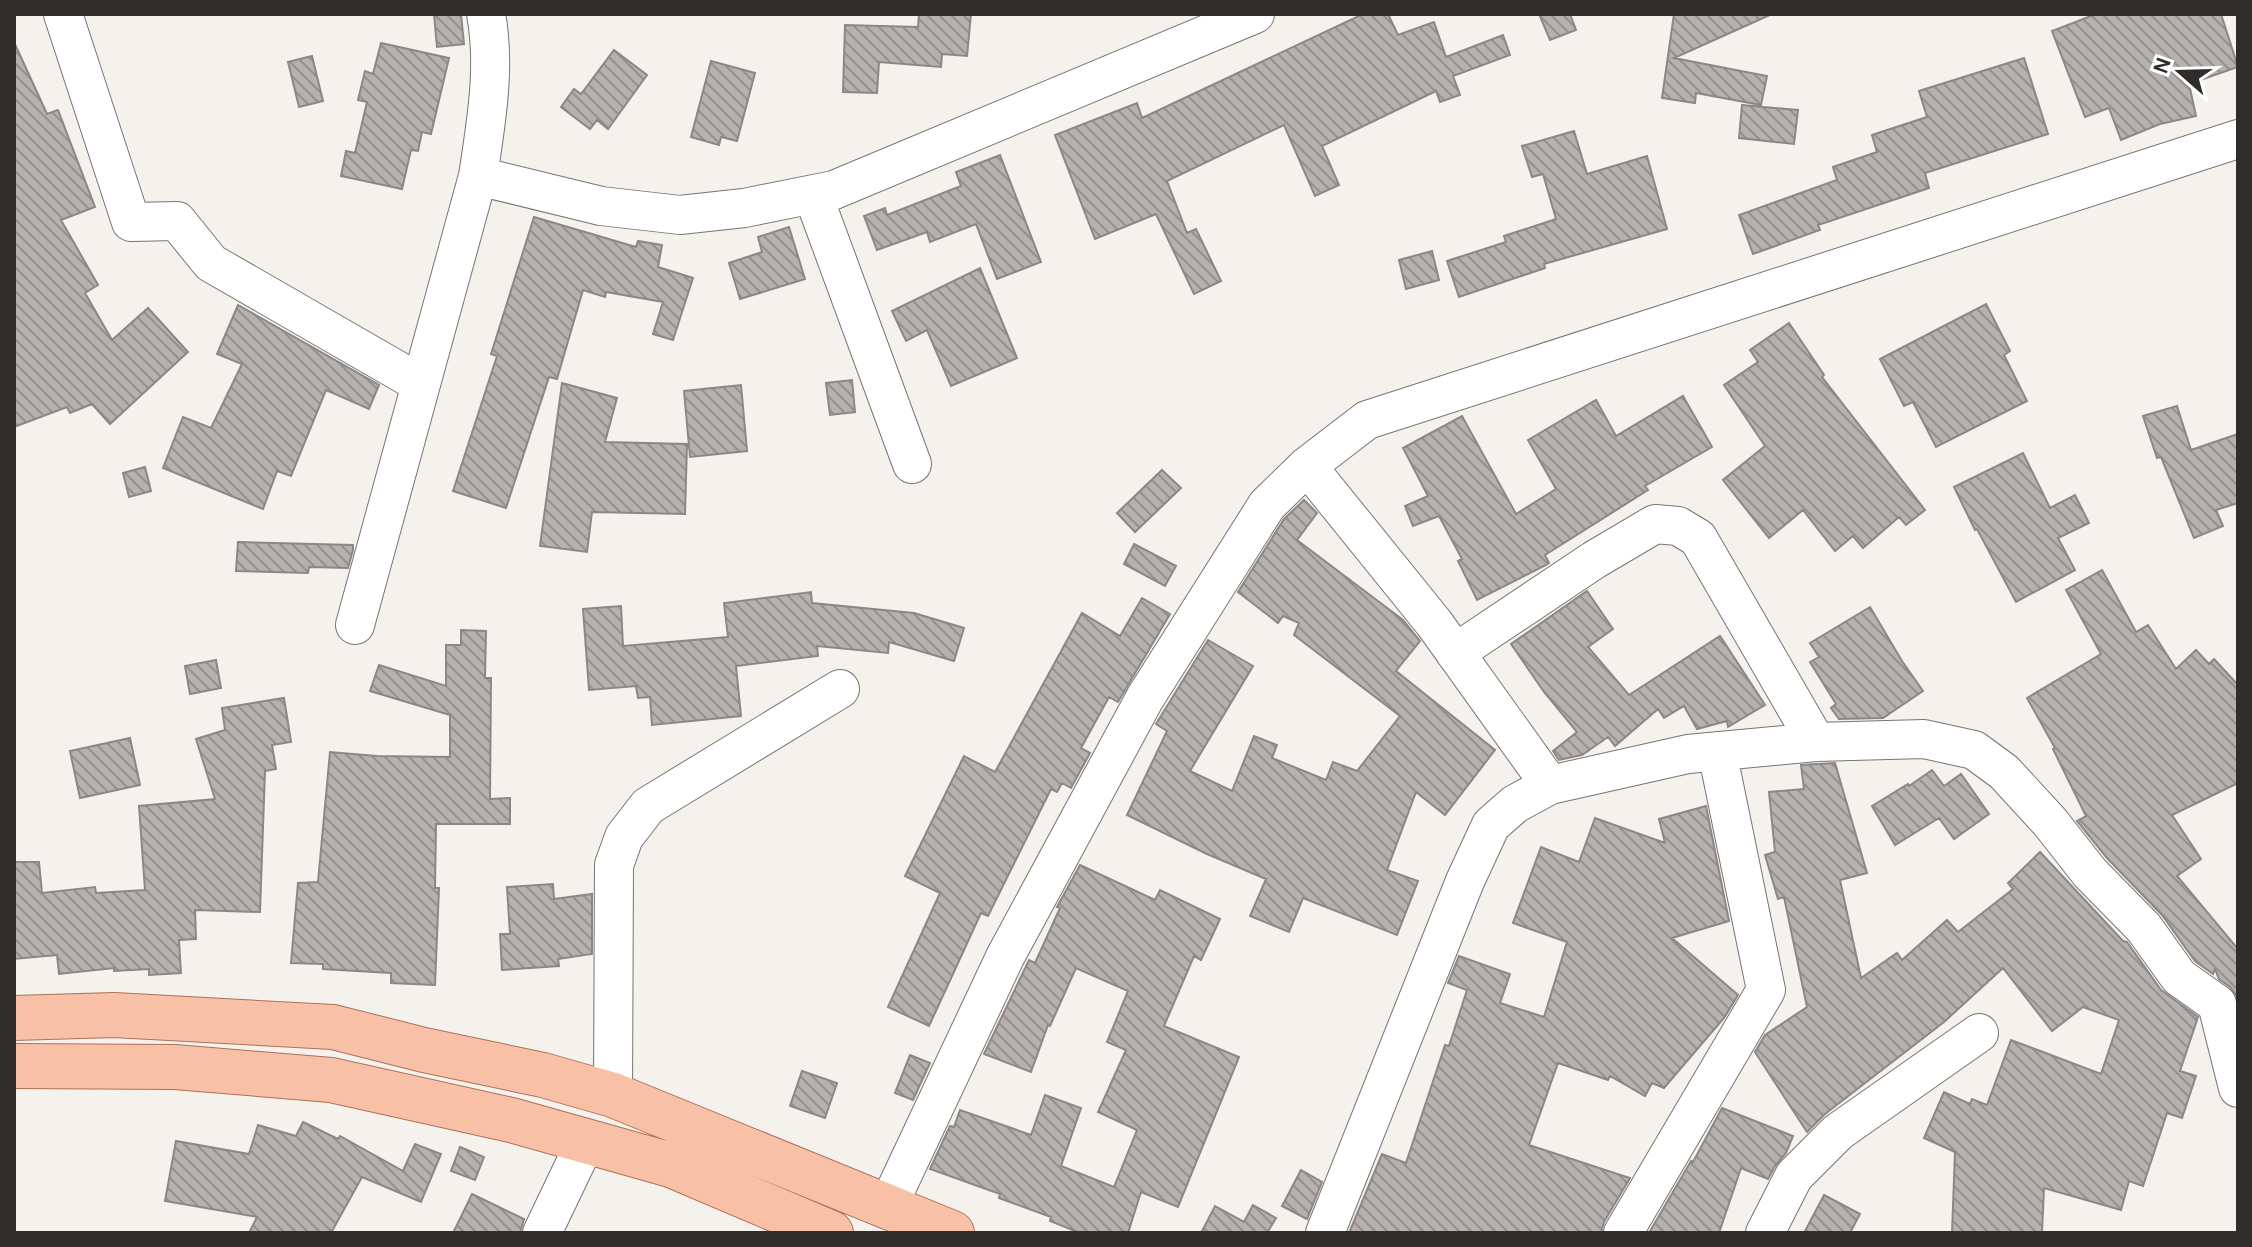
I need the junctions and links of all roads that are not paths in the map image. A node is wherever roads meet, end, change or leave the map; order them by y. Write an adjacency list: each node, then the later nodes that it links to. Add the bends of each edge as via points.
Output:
1 (63, 14): 7 (street, via 131,222 177,221 211,263)
2 (486, 14): 5 (street, via 489,104)
3 (1255, 14): 6 (street)
4 (2238, 139): 9 (street, via 1367,420)
5 (478, 176): 6 (street, via 601,206 680,215); 7 (street)
6 (813, 195): 8 (street)
7 (421, 384): 10 (street)
8 (912, 464)
9 (1307, 466): 11 (street); 22 (street, via 1267,505 1145,698 1005,957)
10 (355, 625)
11 (1455, 653): 13 (street, via 1655,524 1678,526 1698,538); 15 (street)
12 (840, 689): 20 (street, via 648,806 624,837 614,865)
13 (1816, 742): 14 (street); 19 (street, via 1924,739 1974,750 2004,772 2144,928 2179,977 2217,1004)
14 (1717, 751): 15 (street); 27 (street, via 1766,990)
15 (1550, 785): 26 (street, via 1491,825)
16 (14, 1018): 20 (main road, via 114,1015 333,1027)
17 (1979, 1033): 28 (street, via 1838,1132 1794,1176)
18 (14, 1066): 21 (main road, via 175,1067 331,1080)
19 (2238, 1088)
20 (613, 1095): 22 (main road)
21 (586, 1141): 23 (street); 24 (main road, via 671,1165)
22 (888, 1206): 25 (main road)
23 (542, 1233)
24 (831, 1233)
25 (952, 1233)
26 (1325, 1233)
27 (1623, 1233)
28 (1765, 1233)

